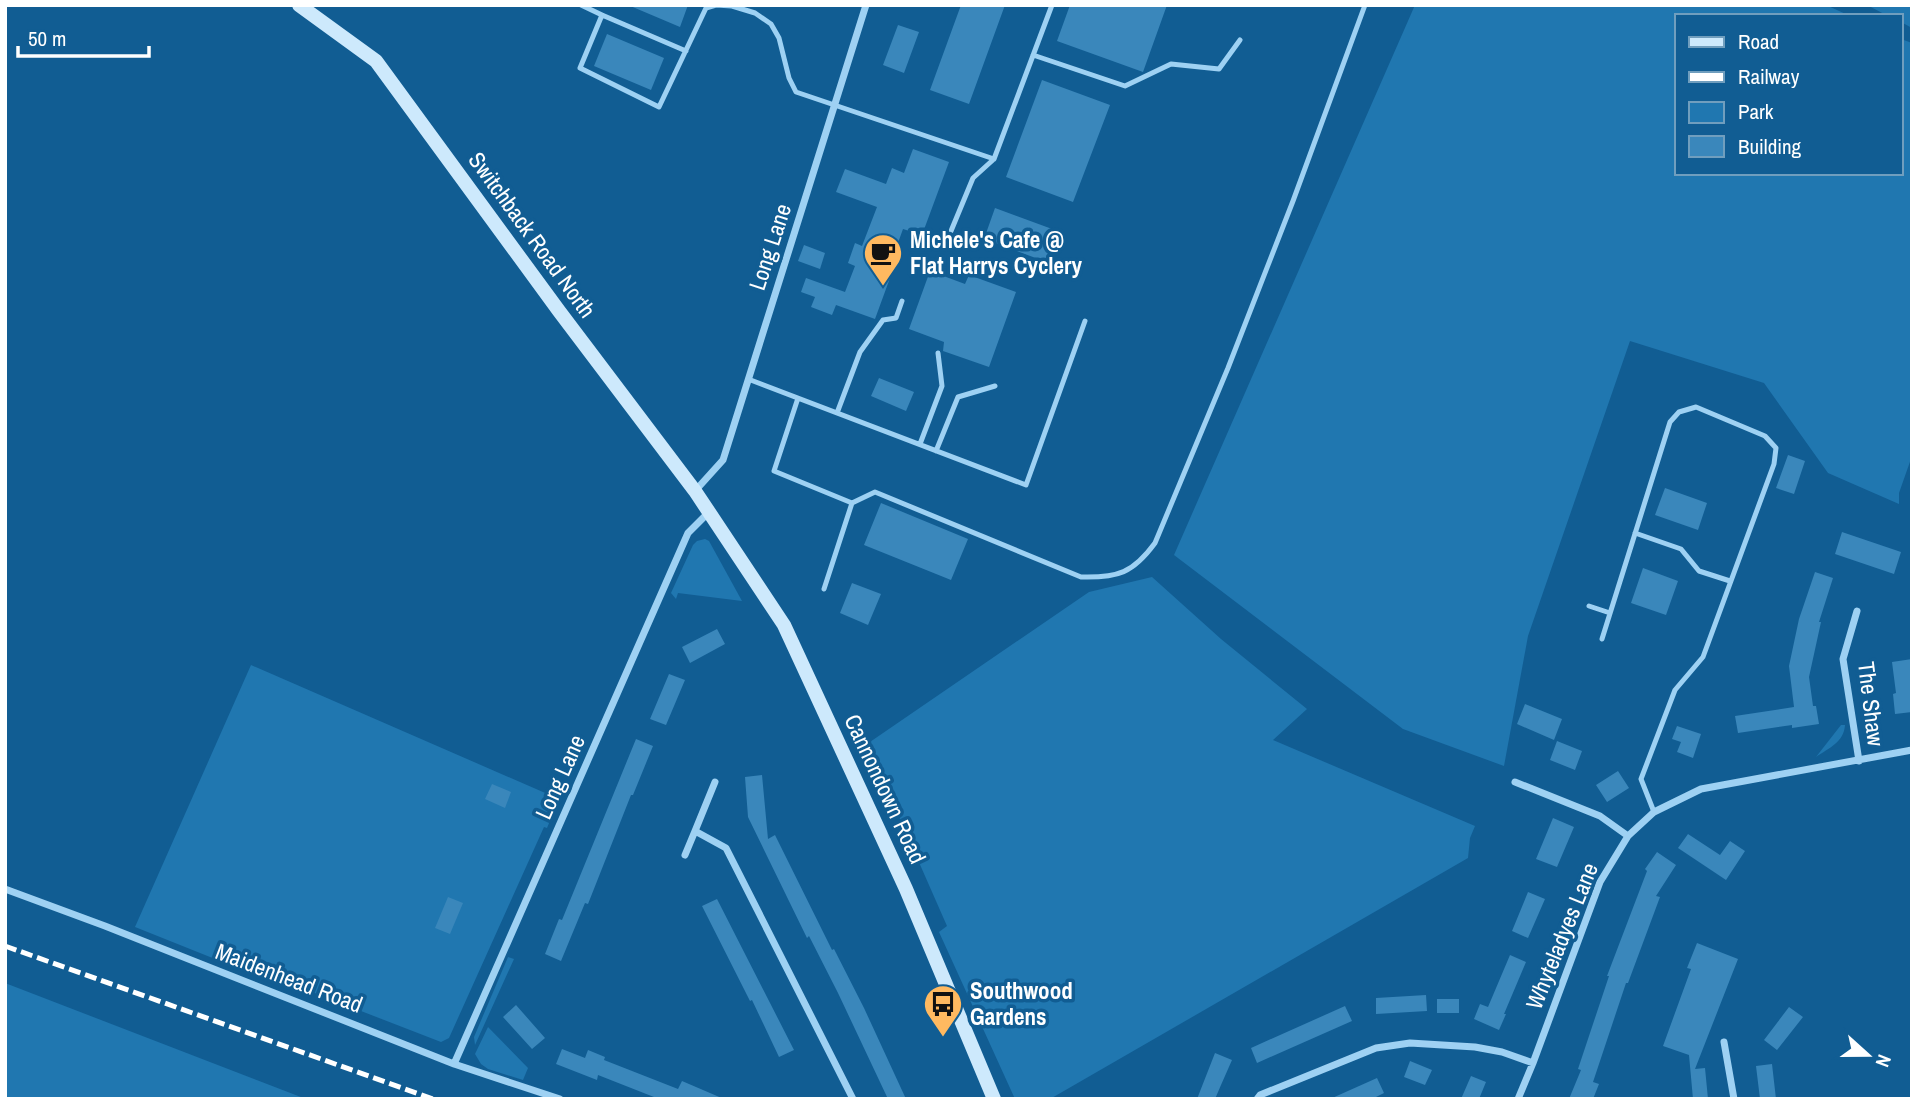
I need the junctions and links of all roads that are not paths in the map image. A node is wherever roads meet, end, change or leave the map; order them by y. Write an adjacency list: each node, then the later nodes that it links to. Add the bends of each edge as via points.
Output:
1 (299, 5): 22 (main road, Switchback Road North, via 376,61)
2 (581, 5): 6 (lane)
3 (866, 5): 10 (street, Long Lane)
4 (1052, 5): 9 (lane)
5 (1365, 5): 23 (lane, via 1228,368 1154,542 1142,560 1105,578 1081,577 875,492)
6 (602, 15): 8 (lane); 8 (lane, via 580,68 659,107)
7 (1240, 40): 9 (lane, via 1219,69 1171,64 1125,86)
8 (686, 51): 10 (lane, via 706,8 732,6 755,13 771,23 779,38 796,92)
9 (1033, 55): 11 (lane)
10 (834, 106): 11 (lane); 16 (street, Long Lane)
11 (994, 159): 12 (lane, via 973,178)
12 (951, 231)
13 (902, 301): 19 (lane, via 895,318 883,320 860,352)
14 (1085, 321): 21 (lane, via 1026,485)
15 (938, 352): 20 (lane, via 942,386)
16 (748, 379): 18 (lane); 22 (street, Long Lane, via 723,460)
17 (995, 386): 21 (lane, via 958,397)
18 (798, 398): 19 (lane); 23 (lane, via 774,471)
19 (837, 413): 20 (lane)
20 (920, 444): 21 (lane)
21 (936, 451)
22 (695, 491): 24 (main road, Switchback Road North)
23 (852, 503): 27 (lane)
24 (710, 512): 43 (street, Long Lane, via 688,533); 46 (main road, Cannondown Road, via 784,625 906,889)
25 (1635, 533): 26 (lane, via 1681,550 1699,571); 26 (lane, via 1670,422 1679,412 1696,407 1765,436 1776,448 1774,464); 30 (lane)
26 (1730, 581): 36 (lane, via 1703,657 1675,690 1641,779)
27 (824, 589)
28 (1589, 606): 30 (lane)
29 (1857, 611): 33 (street, The Shaw, via 1843,659)
30 (1610, 613): 31 (lane)
31 (1602, 639)
32 (1912, 750): 33 (street, Whyteladyes Lane)
33 (1859, 761): 36 (street, Whyteladyes Lane, via 1701,789)
34 (715, 782): 37 (street)
35 (1515, 782): 38 (street, via 1600,816)
36 (1654, 812): 38 (street, Whyteladyes Lane)
37 (695, 831): 39 (street); 45 (street, via 726,848)
38 (1628, 836): 42 (street, Whyteladyes Lane, via 1600,882)
39 (685, 855)
40 (5, 889): 43 (street, Maidenhead Road)
41 (1724, 1042): 49 (street)
42 (1533, 1063): 47 (street, via 1475,1047 1410,1043 1376,1048); 48 (street, Whyteladyes Lane)
43 (454, 1064): 44 (street, Maidenhead Road)
44 (560, 1099)
45 (853, 1099)
46 (994, 1099)
47 (1257, 1099)
48 (1518, 1099)
49 (1734, 1099)

